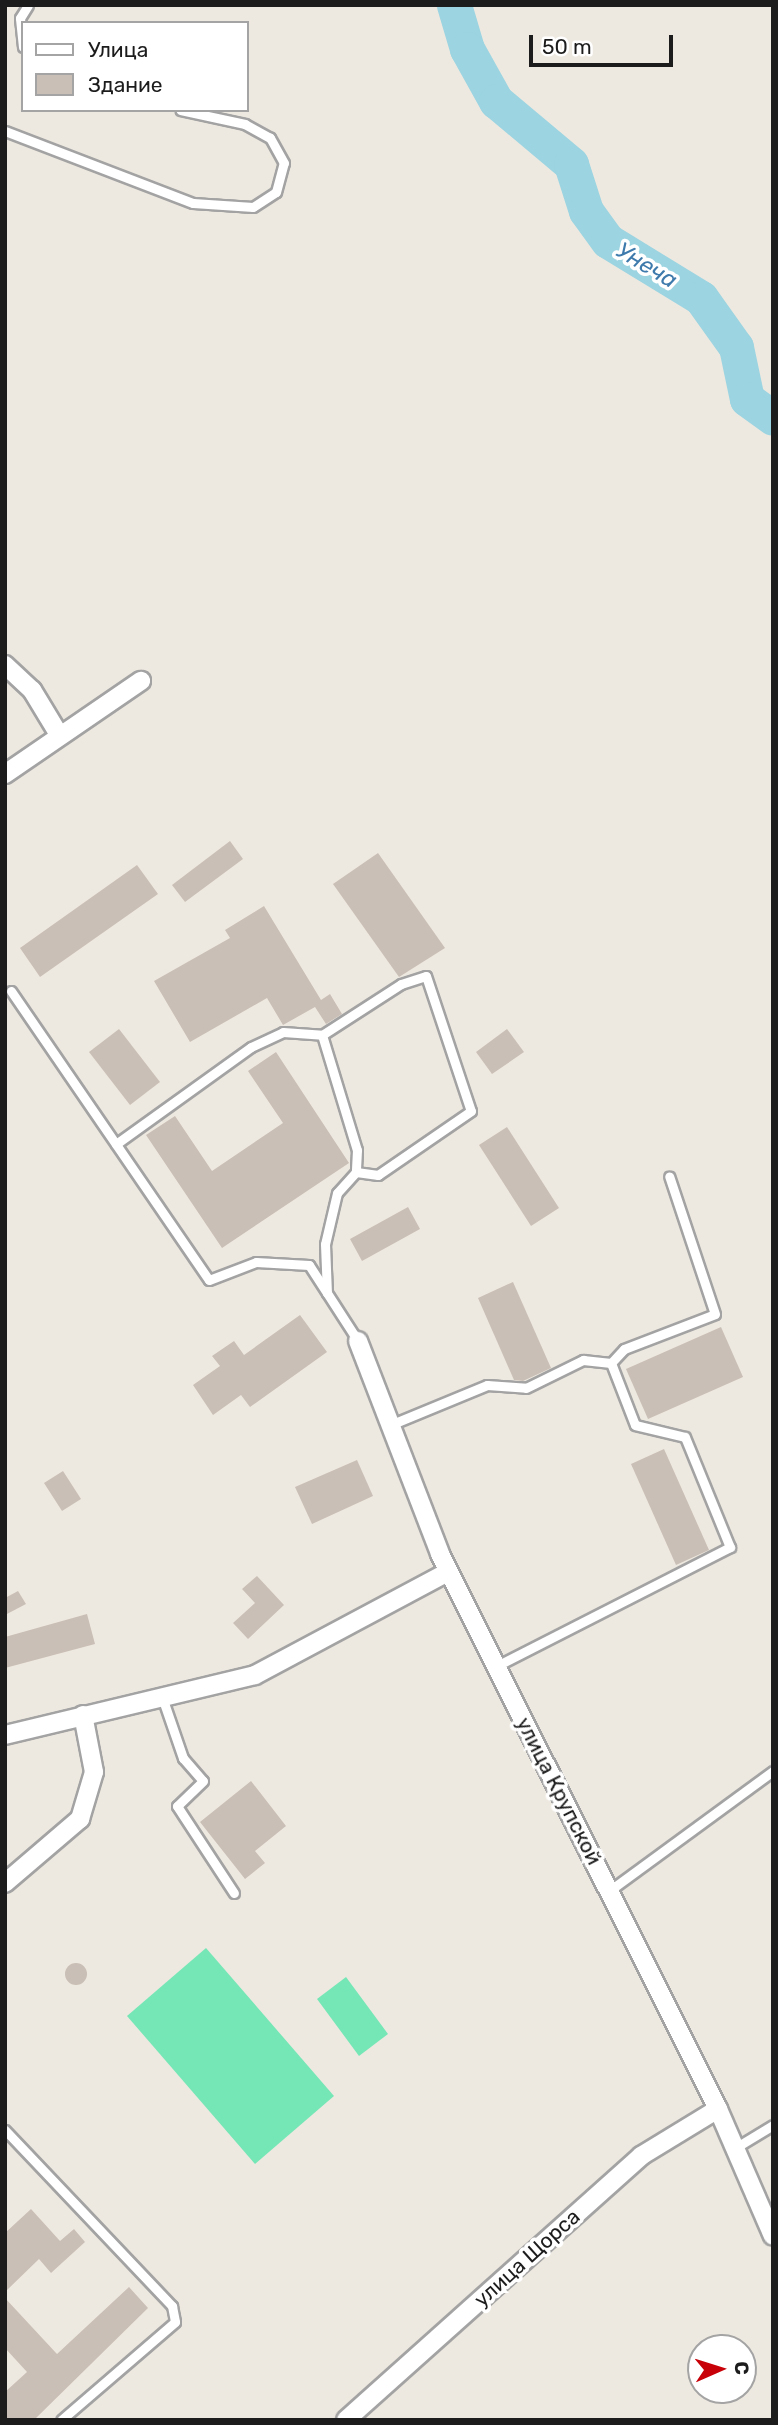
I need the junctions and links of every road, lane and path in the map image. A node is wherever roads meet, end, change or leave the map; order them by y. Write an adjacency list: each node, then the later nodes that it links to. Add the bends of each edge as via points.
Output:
1 (28, 5): 2 (lane, via 20,18)
2 (21, 28)
3 (189, 112): 4 (lane, via 245,124 270,138 284,163 276,192 253,207 193,203)
4 (5, 131)
5 (5, 664): 7 (street, via 32,690)
6 (141, 681): 7 (street)
7 (58, 733): 8 (street)
8 (5, 774)
9 (11, 991): 11 (lane)
10 (322, 1035): 11 (lane, via 284,1032 251,1047); 12 (lane, via 357,1150); 12 (lane, via 401,984 426,976 471,1111 377,1175)
11 (116, 1144): 14 (lane, via 209,1280 256,1262 309,1265)
12 (356, 1172): 14 (lane, via 337,1193 325,1244)
13 (669, 1175): 16 (lane, via 715,1314 624,1349)
14 (327, 1293): 15 (lane)
15 (358, 1341): 17 (street, улица Крупской)
16 (611, 1363): 17 (lane, via 583,1360 526,1388 486,1385); 19 (lane, via 635,1425 685,1437 730,1548)
17 (390, 1424): 18 (street, улица Крупской)
18 (449, 1572): 19 (street, улица Крупской); 20 (street, via 255,1675)
19 (496, 1666): 25 (street, улица Крупской)
20 (162, 1697): 21 (street); 26 (lane, via 183,1758 203,1781 177,1806)
21 (83, 1715): 22 (street); 24 (street, via 94,1772 79,1819)
22 (5, 1735)
23 (773, 1771): 25 (lane)
24 (5, 1883)
25 (609, 1891): 27 (street, улица Крупской)
26 (234, 1893)
27 (718, 2109): 30 (street, улица Крупской); 33 (street, улица Щорса, via 641,2156)
28 (773, 2125): 30 (lane)
29 (5, 2130): 32 (lane, via 172,2306 175,2322)
30 (735, 2148): 31 (street, улица Крупской)
31 (771, 2225)
32 (61, 2420)
33 (346, 2420)

